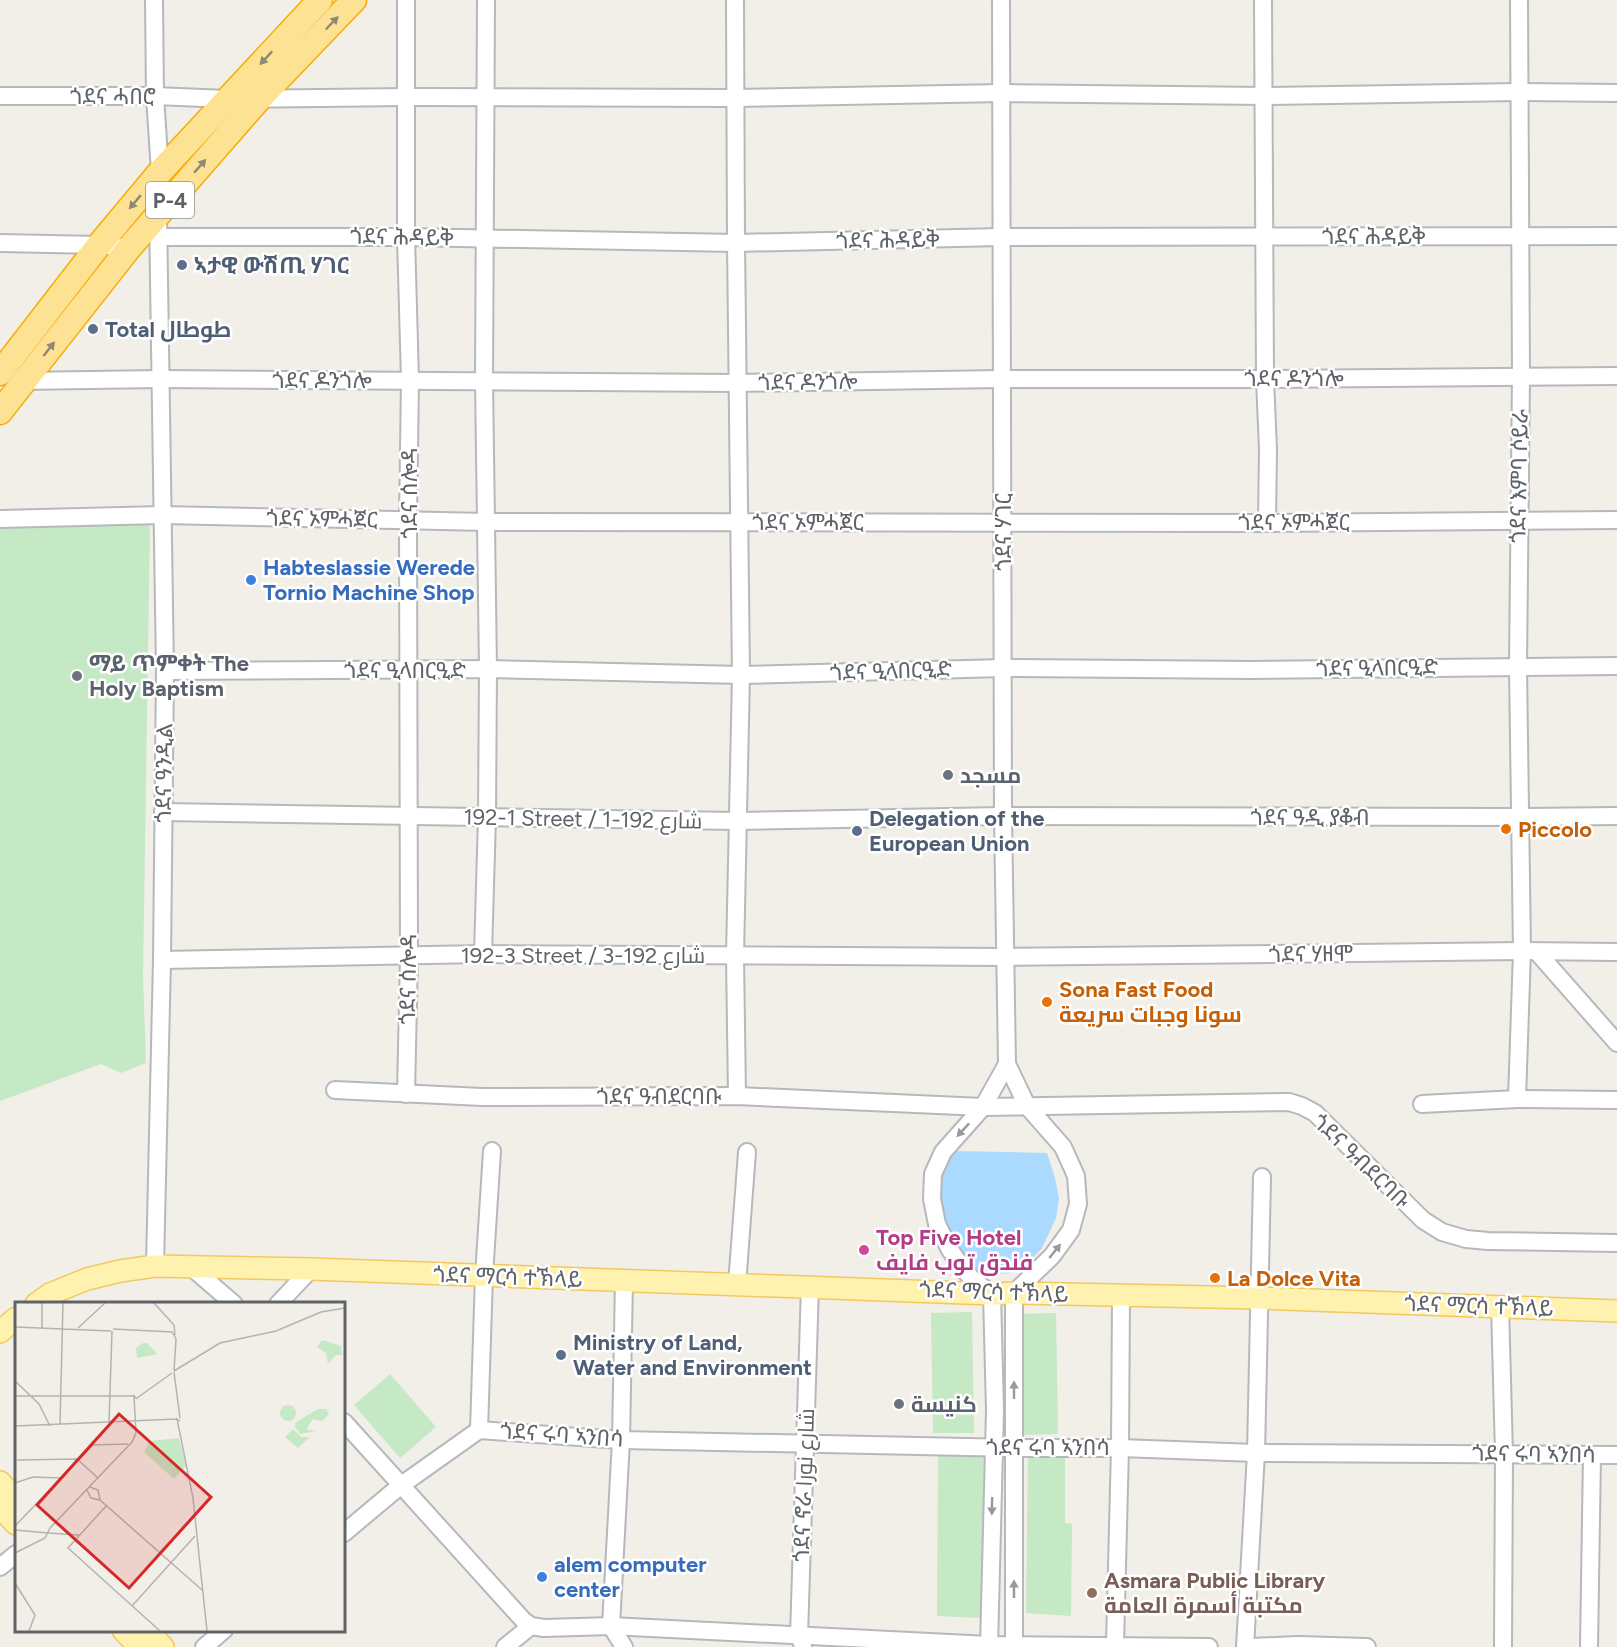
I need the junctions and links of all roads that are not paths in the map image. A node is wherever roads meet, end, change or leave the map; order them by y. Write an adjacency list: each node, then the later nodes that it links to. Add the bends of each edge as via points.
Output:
1 (154, 0): 14 (street, ጎደና ዓንዲል)
2 (320, 0): 19 (highway, P-4, one-way to 19)
3 (354, 0): 20 (highway, P-4, one-way to 3)
4 (406, 0): 16 (street, ጎደና ሰሎዳ)
5 (486, 0): 17 (street)
6 (735, 0): 18 (street)
7 (1001, 0): 11 (street, ጎደና ሃገር)
8 (1263, 0): 15 (street)
9 (1519, 0): 10 (street, ጎደና እምባ ሶይራ)
10 (1520, 92): 12 (street, ጎደና ሓበሮ); 15 (street, ጎደና ሓበሮ); 27 (street, ጎደና እምባ ሶይራ)
11 (1002, 93): 15 (street, ጎደና ሓበሮ); 18 (street, ጎደና ሓበሮ); 25 (street, ጎደና ሃገር)
12 (1617, 93)
13 (0, 96): 14 (street, ጎደና ሓበሮ)
14 (155, 96): 19 (street, ጎደና ሓበሮ); 21 (street, ጎደና ዓንዲል)
15 (1264, 96): 26 (street)
16 (406, 97): 17 (street, ጎደና ሓበሮ); 20 (street, ጎደና ሓበሮ); 24 (street, ጎደና ሰሎዳ)
17 (485, 97): 18 (street, ጎደና ሓበሮ); 28 (street)
18 (735, 98): 30 (street)
19 (227, 99): 20 (street, ጎደና ሓበሮ); 21 (highway, P-4)
20 (259, 99): 22 (highway, P-4, one-way to 20)
21 (160, 172): 22 (street, ጎደና ዓንዲል); 31 (highway, P-4, one-way to 31)
22 (158, 226): 24 (street, ጎደና ሕዳይቅ); 32 (highway, P-4); 36 (street, ጎደና ዓንዲል)
23 (1617, 236): 27 (street, ጎደና ሕዳይቅ)
24 (406, 237): 28 (street, ጎደና ሕዳይቅ); 40 (street, ጎደና ሰሎዳ)
25 (1001, 237): 26 (street, ጎደና ሕዳይቅ); 30 (street, ጎደና ሕዳይቅ); 37 (street, ጎደና ሃገር)
26 (1265, 237): 27 (street, ጎደና ሕዳይቅ); 38 (street)
27 (1520, 237): 34 (street, ጎደና እምባ ሶይራ)
28 (485, 239): 30 (street, ጎደና ሕዳይቅ); 41 (street)
29 (0, 243): 31 (street)
30 (736, 243): 42 (street)
31 (99, 245): 32 (street); 33 (highway, P-4)
32 (129, 248): 39 (highway, P-4, one-way to 32)
33 (0, 373)
34 (1521, 376): 35 (street, ጎደና ዶንጎሎ); 38 (street, ጎደና ዶንጎሎ); 47 (street, ጎደና እምባ ሶይራ)
35 (1617, 376)
36 (161, 379): 39 (street, ጎደና ዶንጎሎ); 40 (street, ጎደና ዶንጎሎ); 44 (street, ጎደና ዓንዲል)
37 (1001, 379): 38 (street, ጎደና ዶንጎሎ); 42 (street, ጎደና ዶንጎሎ); 51 (street, ጎደና ሃገር)
38 (1265, 379): 52 (street)
39 (11, 380): 43 (highway, P-4)
40 (410, 380): 41 (street, ጎደና ዶንጎሎ); 46 (street, ጎደና ሰሎዳ)
41 (484, 380): 42 (street, ጎደና ዶንጎሎ); 49 (street)
42 (738, 382): 50 (street)
43 (0, 412)
44 (162, 515): 45 (street, ጎደና ኦምሓጀር); 46 (street, ጎደና ኦምሓጀር); 58 (street, ጎደና ዓንዲል)
45 (0, 519)
46 (408, 520): 49 (street, ጎደና ኦምሓጀር); 56 (street, ጎደና ሰሎዳ)
47 (1519, 520): 48 (street, ጎደና ኦምሓጀር); 52 (street, ጎደና ኦምሓጀር); 54 (street, ጎደና እምባ ሶይራ)
48 (1617, 520)
49 (487, 522): 50 (street, ጎደና ኦምሓጀር); 57 (street)
50 (739, 522): 51 (street, ጎደና ኦምሓጀር); 59 (street)
51 (1003, 522): 52 (street, ጎደና ኦምሓጀር); 55 (street, ጎደና ሃገር)
52 (1267, 523)
53 (1617, 666): 54 (street, ጎደና ዒላበርዒድ)
54 (1518, 667): 55 (street, ጎደና ዒላበርዒድ); 65 (street, ጎደና እምባ ሶይራ)
55 (1003, 668): 59 (street, ጎደና ዒላበርዒድ); 62 (street, ጎደና ሃገር)
56 (410, 669): 57 (street, ጎደና ዒላበርዒድ); 58 (street, ጎደና ዒላበርዒድ); 61 (street, ጎደና ሰሎዳ)
57 (488, 669): 59 (street, ጎደና ዒላበርዒድ); 64 (street)
58 (165, 671): 60 (street, ጎደና ዓንዲል)
59 (741, 675): 66 (street)
60 (163, 812): 61 (street, 192-1 Street / شارع 192-1); 73 (street, ጎደና ዓንዲል)
61 (408, 815): 64 (street, 192-1 Street / شارع 192-1); 70 (street, ጎደና ሰሎዳ)
62 (1003, 816): 65 (street, ጎደና ዓዲ ያቆብ); 66 (street, 192-1 Street / شارع 192-1); 72 (street, ጎደና ሃገር)
63 (1617, 816): 65 (street, ጎደና ዓዲ ያቆብ)
64 (487, 817): 66 (street, 192-1 Street / شارع 192-1); 69 (street)
65 (1521, 818): 67 (street, ጎደና እምባ ሶይራ)
66 (738, 821): 71 (street)
67 (1529, 952): 68 (street, ጎደና ሃዘሞ); 72 (street, ጎደና ሃዘሞ); 74 (street); 79 (street, ጎደና እምባ ሶይራ)
68 (1617, 952)
69 (483, 954): 70 (street, 192-3 Street / شارع 192-3); 71 (street, 192-3 Street / شارع 192-3)
70 (409, 956): 73 (street, 192-3 Street / شارع 192-3); 77 (street, ጎደና ሰሎዳ)
71 (735, 956): 72 (street, 192-3 Street / شارع 192-3); 78 (street)
72 (1005, 957): 75 (street, ጎደና ሃገር)
73 (162, 960): 88 (street, ጎደና ዓንዲል)
74 (1617, 1043)
75 (1007, 1064): 82 (street); 83 (street)
76 (335, 1090): 77 (street, ጎደና ዓብደርባቡ)
77 (406, 1094): 78 (street, ጎደና ዓብደርባቡ)
78 (737, 1096): 83 (street, ጎደና ዓብደርባቡ)
79 (1517, 1099): 80 (street); 81 (street)
80 (1616, 1100)
81 (1422, 1104)
82 (1028, 1106): 83 (street); 87 (street, ጎደና ዓብደርባቡ, via 1289,1102 1315,1113 1423,1220 1442,1232 1488,1241); 95 (street, one-way to 82, via 1052,1256 1071,1230 1078,1204 1077,1176 1063,1147)
83 (983, 1107): 96 (street, one-way to 96, via 943,1152 933,1174 932,1199 937,1224 950,1250 973,1280)
84 (492, 1152): 91 (street)
85 (747, 1152): 93 (street)
86 (1262, 1177): 98 (street)
87 (1617, 1243)
88 (155, 1266): 89 (main road, ጎደና ማርሳ ተኽላይ); 99 (main road, ጎደና ማርሳ ተኽላይ, via 87,1279)
89 (191, 1267): 90 (main road, ጎደና ማርሳ ተኽላይ); 100 (street)
90 (311, 1269): 91 (main road, ጎደና ማርሳ ተኽላይ); 101 (street)
91 (484, 1276): 92 (main road, ጎደና ማርሳ ተኽላይ); 107 (street)
92 (624, 1281): 93 (main road, ጎደና ማርሳ ተኽላይ); 108 (street)
93 (737, 1285): 94 (main road, ጎደና ማርሳ ተኽላይ)
94 (810, 1286): 96 (main road, ጎደና ማርሳ ተኽላይ); 109 (street, ጎደና ኖራ شارع نورا)
95 (1014, 1293): 96 (main road, ጎደና ማርሳ ተኽላይ); 97 (main road, ጎደና ማርሳ ተኽላይ); 111 (street, one-way to 95)
96 (992, 1294): 110 (street)
97 (1121, 1296): 98 (main road, ጎደና ማርሳ ተኽላይ); 112 (street)
98 (1259, 1298): 102 (main road, ጎደና ማርሳ ተኽላይ); 113 (street)
99 (39, 1302)
100 (232, 1302)
101 (280, 1302)
102 (1500, 1306): 103 (main road, ጎደና ማርሳ ተኽላይ); 114 (street)
103 (1617, 1311)
104 (15, 1319): 105 (main road)
105 (0, 1332)
106 (345, 1423): 118 (street)
107 (479, 1430): 108 (street, ጎደና ሩባ ኣንበሳ); 118 (street)
108 (621, 1440): 109 (street, ጎደና ሩባ ኣንበሳ); 126 (street)
109 (805, 1443): 110 (street, ጎደና ሩባ ኣንበሳ); 130 (street, ጎደና ኖራ شارع نورا)
110 (993, 1447): 111 (street, ጎደና ሩባ ኣንበሳ); 132 (street, one-way to 132)
111 (1015, 1448): 112 (street, ጎደና ሩባ ኣንበሳ); 133 (street, one-way to 111)
112 (1120, 1448): 113 (street, ጎደና ሩባ ኣንበሳ); 131 (street)
113 (1256, 1453): 114 (street, ጎደና ሩባ ኣንበሳ); 143 (street)
114 (1504, 1454): 115 (street, ጎደና ሩባ ኣንበሳ); 146 (street)
115 (1592, 1455): 116 (street, ጎደና ሩባ ኣንበሳ); 147 (street)
116 (1617, 1455)
117 (0, 1482): 119 (main road)
118 (400, 1486): 122 (street); 125 (street)
119 (15, 1499)
120 (0, 1507): 121 (main road)
121 (15, 1523)
122 (345, 1532)
123 (15, 1555): 124 (street)
124 (0, 1567)
125 (531, 1626): 126 (street); 139 (street)
126 (611, 1626): 130 (street); 140 (street)
127 (125, 1632): 136 (main road)
128 (149, 1632): 137 (main road)
129 (222, 1632): 138 (street)
130 (801, 1641): 132 (street)
131 (1115, 1645): 133 (street); 134 (street)
132 (989, 1646): 133 (street)
133 (1014, 1646)
134 (1133, 1646): 141 (street)
135 (1299, 1646): 144 (street); 145 (street)
136 (140, 1647)
137 (163, 1647)
138 (204, 1647)
139 (505, 1647)
140 (624, 1647)
141 (1180, 1647): 142 (street)
142 (1209, 1647)
143 (1245, 1647)
144 (1252, 1647)
145 (1367, 1647)
146 (1503, 1647)
147 (1589, 1647)

